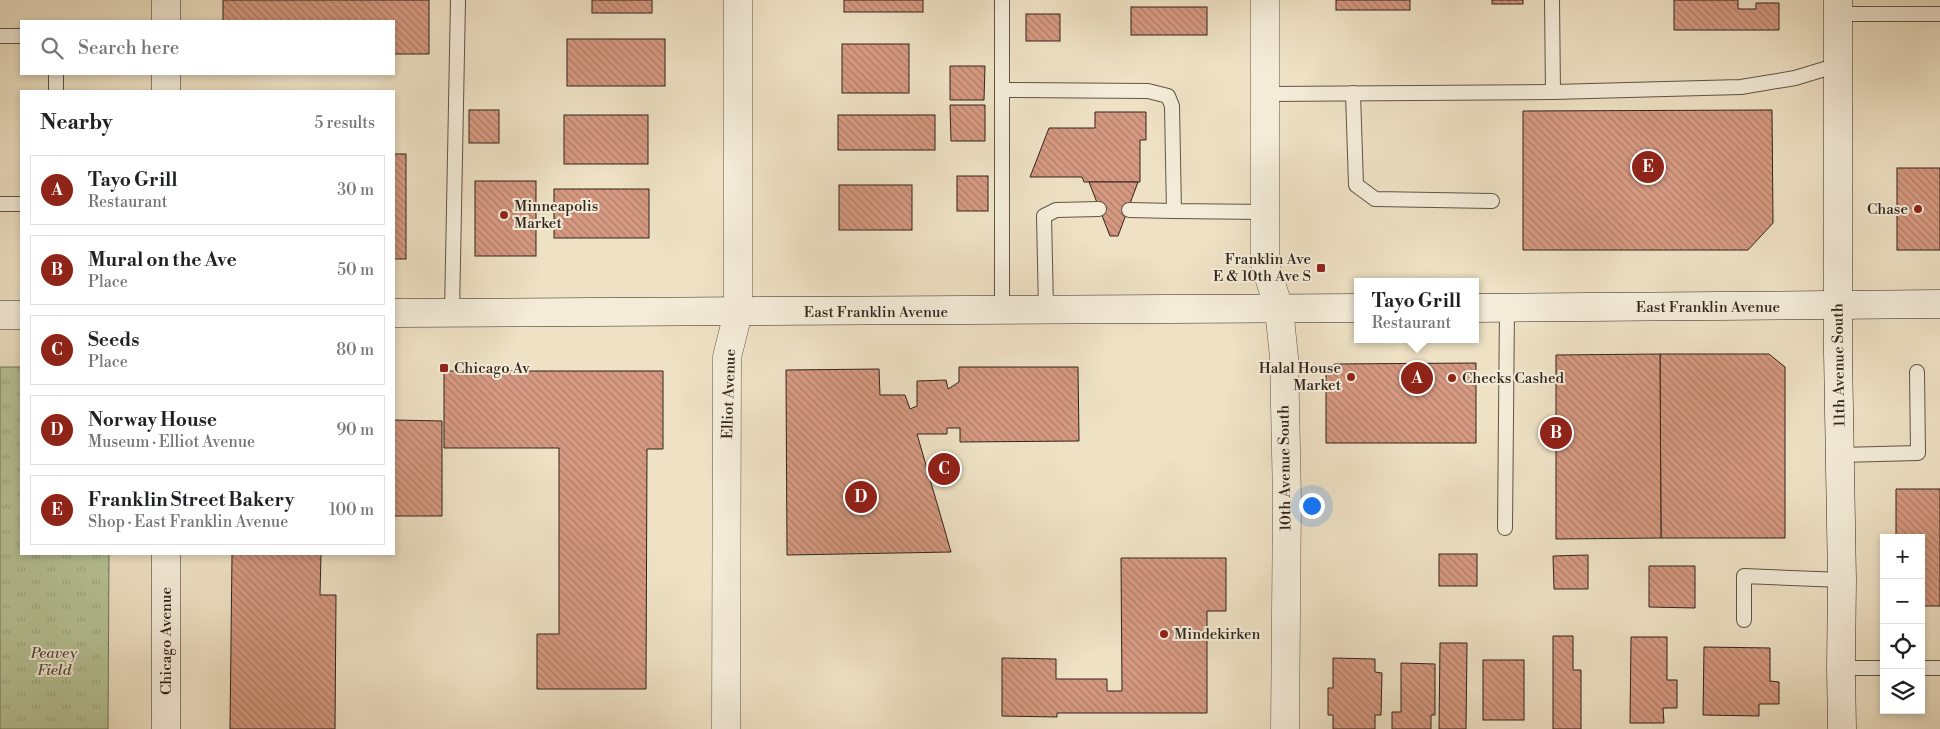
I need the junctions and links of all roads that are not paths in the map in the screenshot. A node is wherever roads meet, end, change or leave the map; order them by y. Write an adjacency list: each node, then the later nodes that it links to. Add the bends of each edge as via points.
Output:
1 (166, 0): 9 (street)
2 (458, 0): 36 (lane)
3 (738, 0): 37 (street, Elliot Avenue)
4 (1002, 0): 17 (lane)
5 (1265, 0): 20 (street, 10th Avenue South)
6 (1552, 0): 18 (lane)
7 (1838, 7): 8 (lane); 12 (street, 11th Avenue South)
8 (1940, 14)
9 (166, 20)
10 (0, 36): 11 (lane)
11 (20, 36)
12 (1838, 65): 18 (lane, via 1795,78 1741,87); 29 (street, 11th Avenue South)
13 (56, 75): 15 (lane)
14 (166, 75): 16 (street)
15 (56, 90)
16 (166, 90)
17 (1002, 90): 26 (lane, via 1148,91 1168,96 1172,106); 35 (lane)
18 (1553, 92): 19 (lane)
19 (1352, 93): 20 (lane); 21 (lane, via 1356,185 1375,200)
20 (1265, 94): 27 (street, 10th Avenue South)
21 (1492, 201)
22 (0, 204): 23 (lane)
23 (20, 204)
24 (1098, 209): 34 (lane, via 1056,210 1044,216)
25 (1129, 210): 26 (lane)
26 (1174, 211): 27 (lane)
27 (1265, 212): 33 (street, 10th Avenue South, via 1265,264)
28 (1940, 304): 29 (street, East Franklin Avenue)
29 (1838, 305): 30 (street, East Franklin Avenue); 42 (street, 11th Avenue South)
30 (1507, 307): 32 (street, East Franklin Avenue); 43 (lane)
31 (1354, 308): 33 (street, East Franklin Avenue)
32 (1479, 308)
33 (1279, 309): 34 (street, East Franklin Avenue); 53 (street, 10th Avenue South, via 1284,356 1287,499)
34 (1046, 310): 35 (street, East Franklin Avenue)
35 (1002, 311): 37 (street, East Franklin Avenue)
36 (452, 313): 37 (street, East Franklin Avenue); 38 (street, East Franklin Avenue)
37 (738, 313): 52 (street, Elliot Avenue, via 727,356)
38 (395, 314)
39 (20, 315): 40 (street)
40 (0, 316)
41 (1917, 372): 42 (lane, via 1918,453)
42 (1840, 455): 45 (street, 11th Avenue South)
43 (1505, 528)
44 (166, 555): 51 (street, Chicago Avenue)
45 (1842, 580): 46 (lane, via 1744,576); 47 (street, 11th Avenue South)
46 (1744, 620)
47 (1841, 668): 48 (lane); 54 (street, 11th Avenue South)
48 (1880, 668)
49 (1925, 668): 50 (lane)
50 (1940, 668)
51 (166, 729)
52 (726, 729)
53 (1285, 729)
54 (1842, 729)

